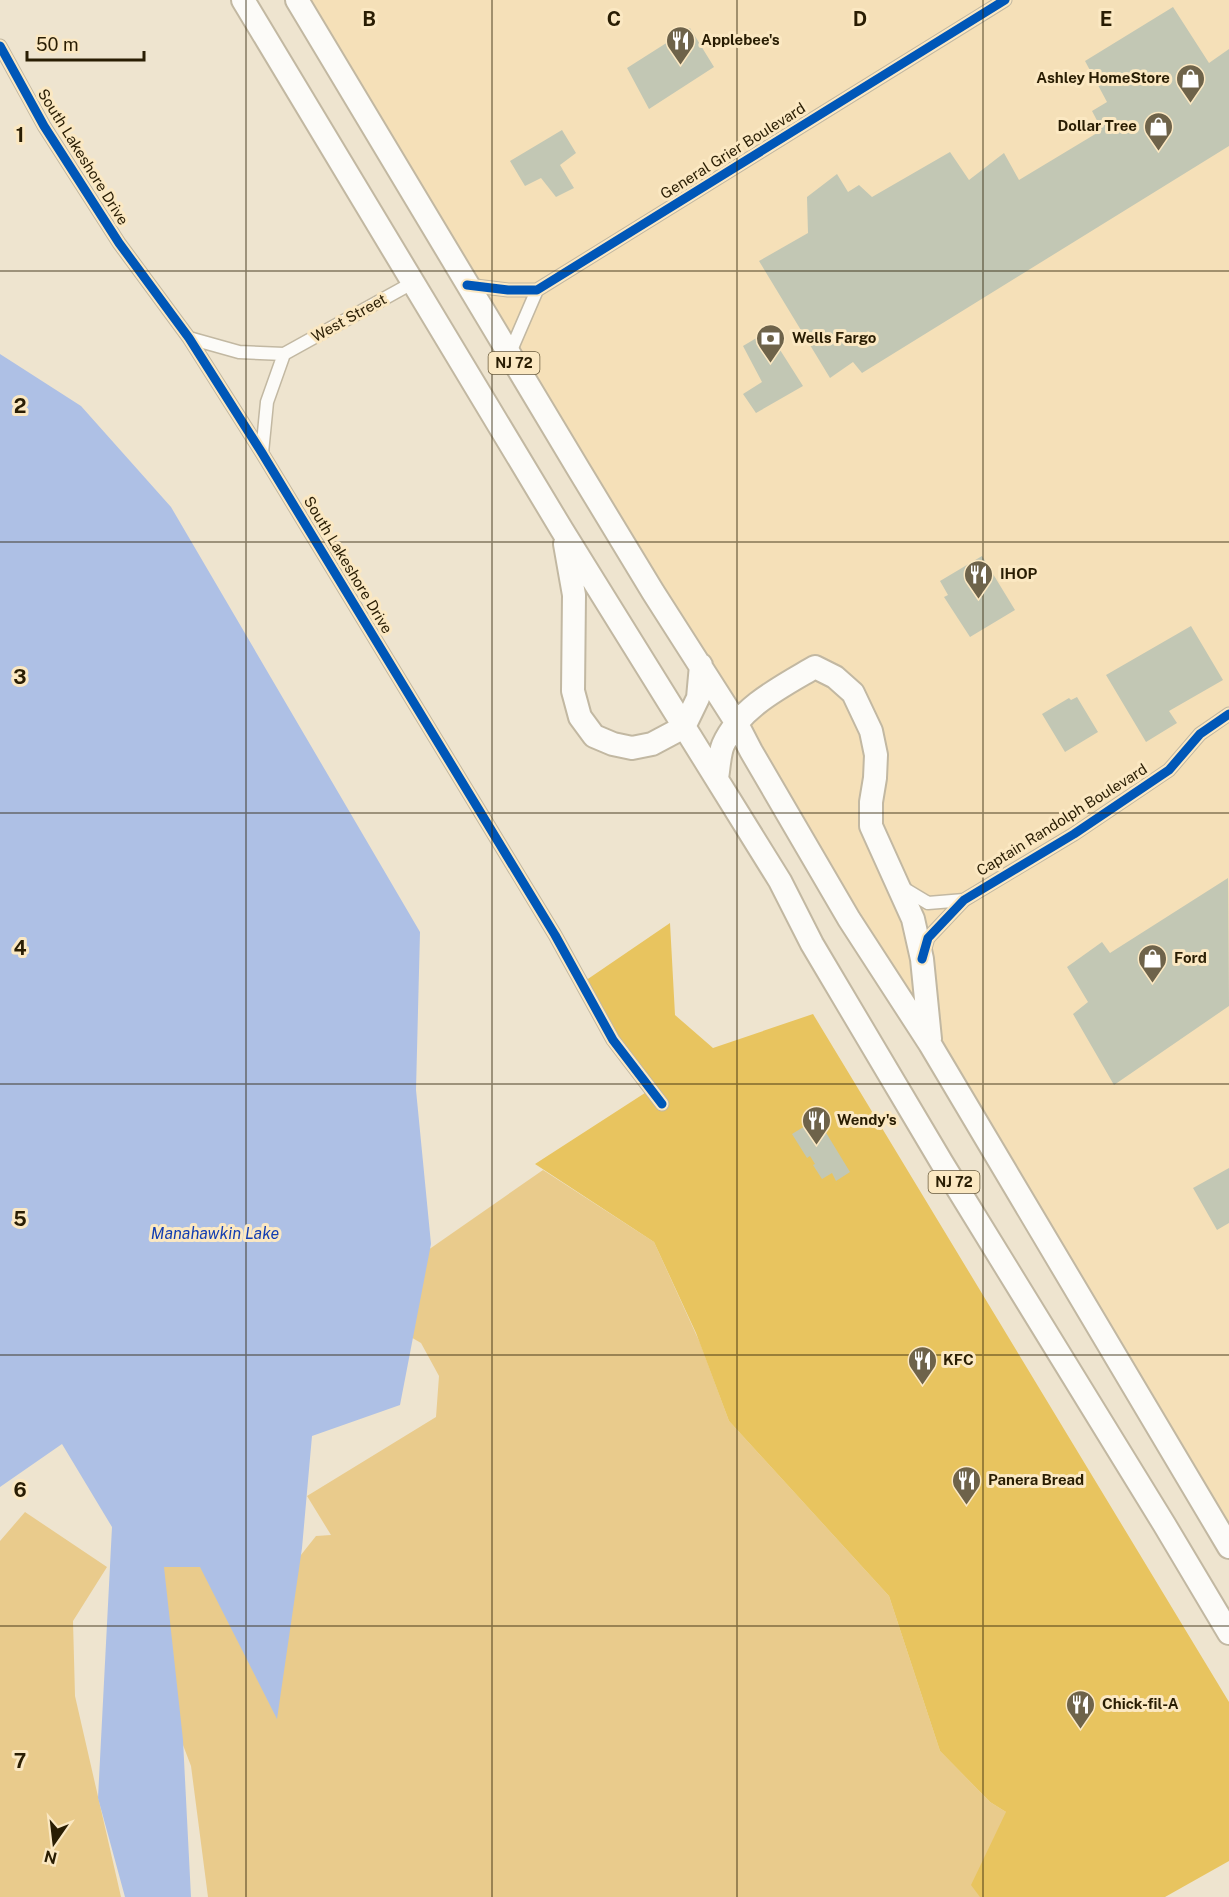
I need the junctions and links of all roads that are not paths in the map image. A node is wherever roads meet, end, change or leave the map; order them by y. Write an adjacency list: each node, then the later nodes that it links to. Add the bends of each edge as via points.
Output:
1 (243, 0): 5 (highway, NJ 72)
2 (297, 0): 6 (highway, NJ 72)
3 (1005, 0): 7 (street, General Grier Boulevard)
4 (0, 46): 8 (street, South Lakeshore Drive, via 44,126 119,243)
5 (414, 282): 9 (street, West Street); 12 (highway, NJ 72)
6 (467, 285): 7 (street); 10 (highway, NJ 72)
7 (537, 291): 10 (street)
8 (189, 338): 9 (street, via 239,352); 11 (street, South Lakeshore Drive)
9 (284, 354): 11 (street, via 267,402)
10 (509, 355): 13 (highway, NJ 72)
11 (262, 453): 22 (street, South Lakeshore Drive, via 555,935 613,1040)
12 (562, 530): 16 (highway, NJ 72); 16 (highway, via 574,595 573,691 580,717 594,736 632,748 652,744)
13 (701, 666): 15 (highway, NJ 72); 16 (highway, via 698,698)
14 (1229, 714): 19 (street, Captain Randolph Boulevard, via 1200,734 1169,770 1074,834)
15 (736, 722): 17 (highway, via 722,747); 18 (highway, via 773,692 815,667 835,677 853,693 871,731 876,755 871,826); 21 (highway, NJ 72, via 845,912)
16 (684, 726): 17 (highway, NJ 72)
17 (717, 778): 24 (highway, NJ 72, via 942,1163)
18 (896, 883): 19 (street, Captain Randolph Boulevard, via 928,903); 20 (highway, via 913,919)
19 (964, 900): 20 (street, Captain Randolph Boulevard, via 928,938)
20 (922, 959): 21 (highway)
21 (930, 1044): 23 (highway, NJ 72)
22 (662, 1104)
23 (1229, 1547)
24 (1229, 1633)

